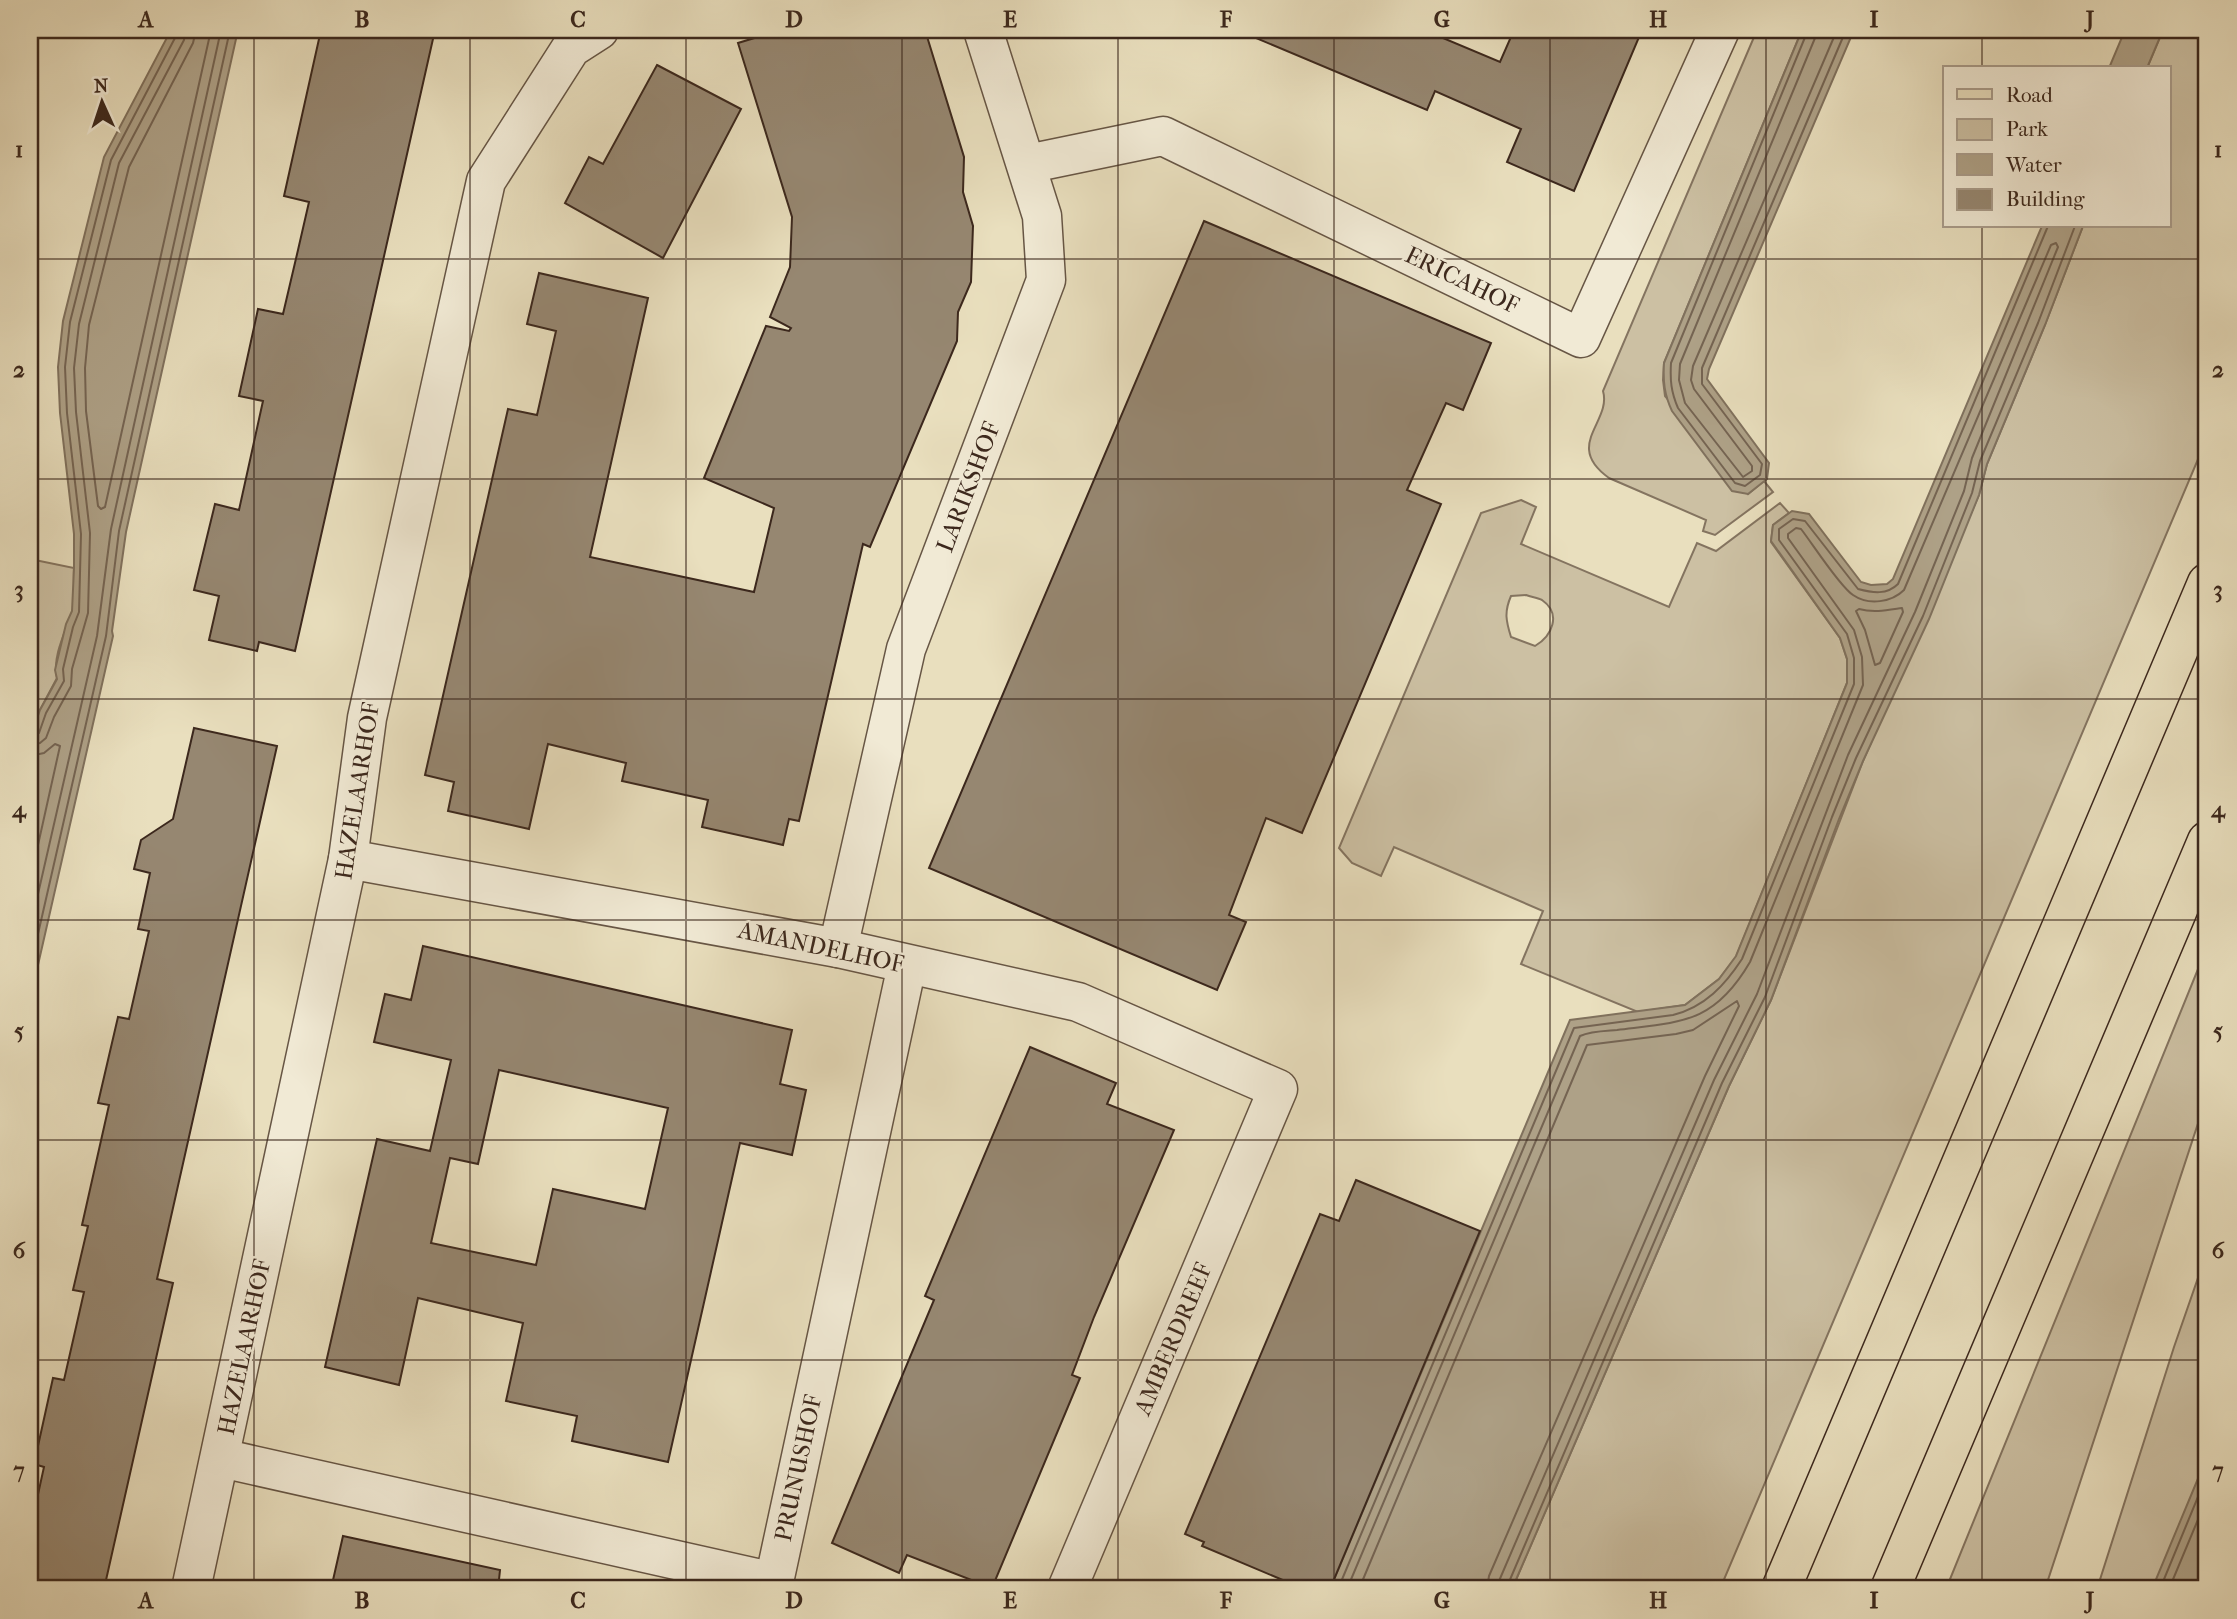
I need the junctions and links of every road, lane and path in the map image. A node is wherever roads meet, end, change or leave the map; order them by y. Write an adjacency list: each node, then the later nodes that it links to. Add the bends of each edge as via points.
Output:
1 (599, 30): 7 (street, HAZELAARHOF, via 571,48 486,181 367,718)
2 (983, 30): 4 (street, LARIKSHOF)
3 (1720, 30): 4 (street, ERICAHOF, via 1581,338 1163,136)
4 (1027, 164): 8 (street, LARIKSHOF, via 1042,216 1046,280 906,649)
5 (2207, 583): 14 (main road)
6 (2207, 841): 15 (main road)
7 (348, 859): 8 (street, AMANDELHOF); 11 (street, HAZELAARHOF)
8 (838, 948): 9 (street, AMANDELHOF)
9 (907, 965): 10 (street, AMANDELHOF, via 1078,1002); 11 (street, PRUNUSHOF, via 774,1582)
10 (1278, 1089): 13 (street, AMBERDREEF)
11 (221, 1458): 12 (street, HAZELAARHOF)
12 (191, 1589)
13 (1067, 1589)
14 (1781, 1589)
15 (1890, 1589)

